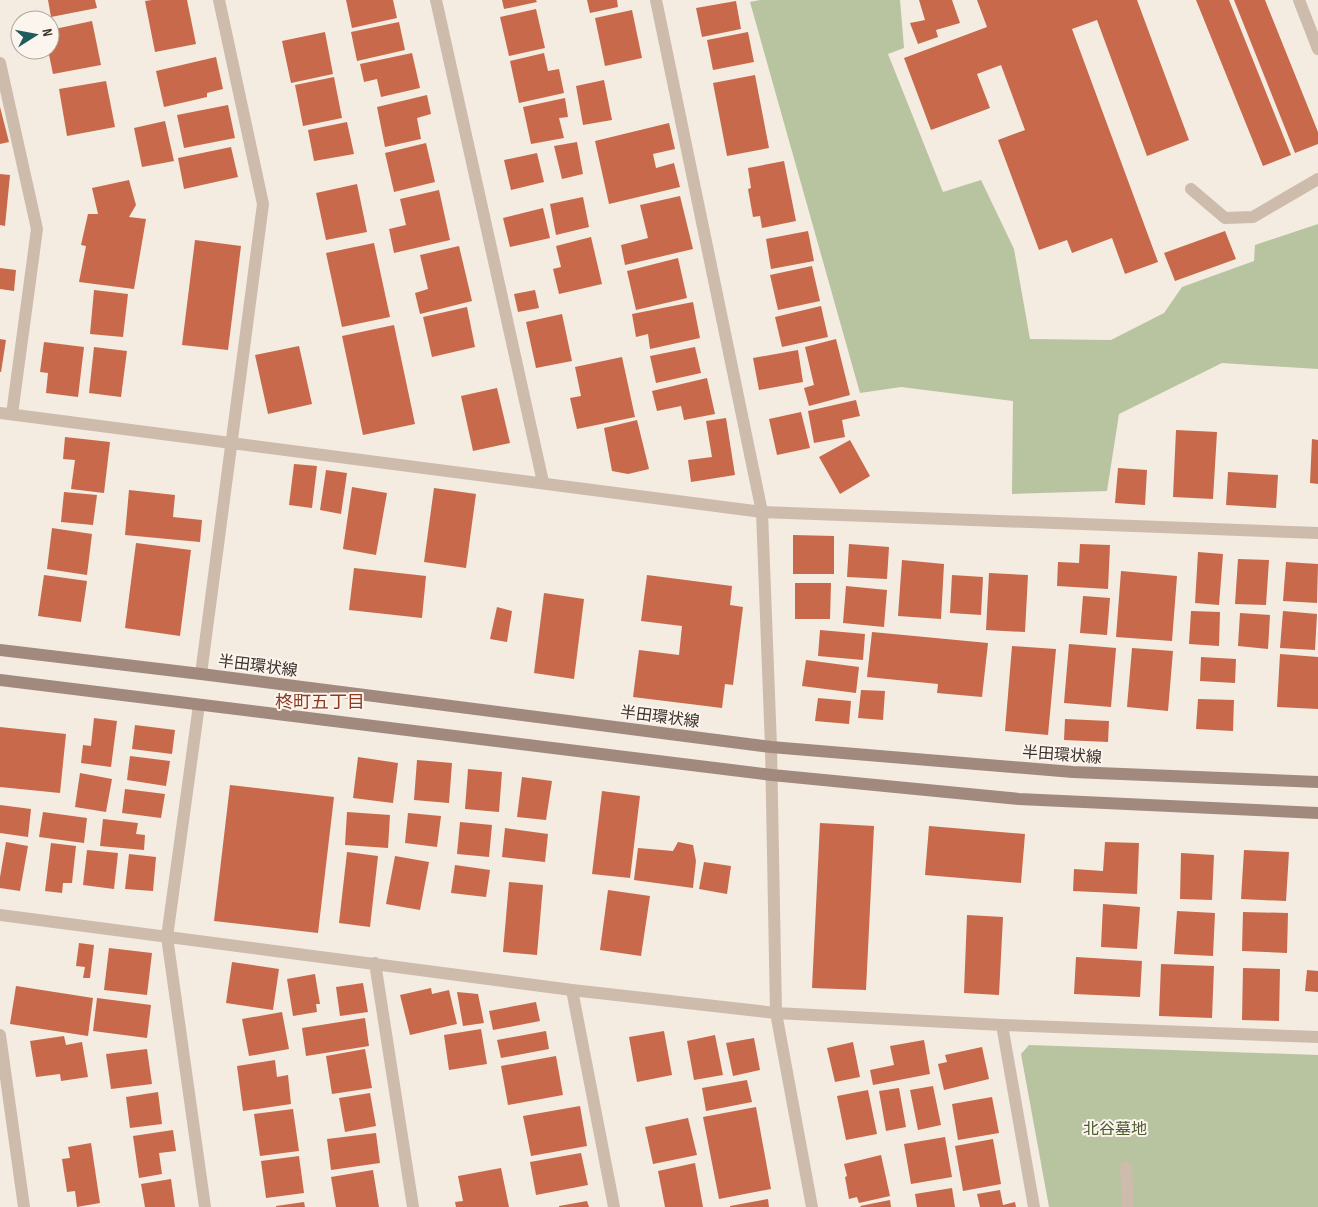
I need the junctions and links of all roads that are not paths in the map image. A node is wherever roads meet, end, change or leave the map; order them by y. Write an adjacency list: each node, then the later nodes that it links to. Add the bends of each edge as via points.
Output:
1 (219, 0): 10 (street, via 263,204)
2 (436, 0): 11 (street)
3 (656, 0): 12 (street)
4 (1299, 0): 5 (street)
5 (1318, 49)
6 (0, 63): 9 (street, via 36,229)
7 (1318, 179): 8 (street, via 1253,217 1225,218)
8 (1191, 189)
9 (6, 413): 10 (street)
10 (232, 444): 11 (street); 15 (street)
11 (543, 482): 12 (street)
12 (762, 512): 13 (street); 18 (street)
13 (1318, 533)
14 (0, 650): 15 (main road, 半田環状線)
15 (201, 674): 18 (main road, 半田環状線)
16 (0, 680): 17 (main road)
17 (199, 705): 19 (main road); 23 (street)
18 (771, 747): 19 (street); 20 (main road, 半田環状線, via 1074,772)
19 (772, 775): 21 (main road, via 1019,799); 26 (street)
20 (1318, 782)
21 (1318, 813)
22 (0, 914): 23 (street)
23 (167, 936): 24 (street); 32 (street)
24 (375, 963): 25 (street); 33 (street)
25 (572, 990): 26 (street); 34 (street)
26 (776, 1013): 27 (street); 35 (street)
27 (1002, 1024): 29 (street); 36 (street)
28 (0, 1035): 31 (street)
29 (1318, 1037)
30 (1126, 1167): 37 (street)
31 (24, 1207)
32 (206, 1207)
33 (413, 1207)
34 (614, 1207)
35 (812, 1207)
36 (1034, 1207)
37 (1128, 1207)

